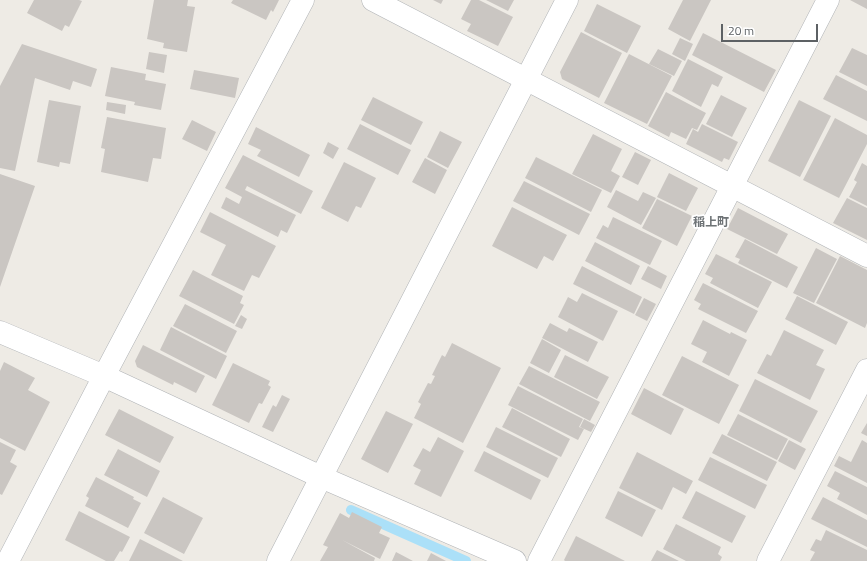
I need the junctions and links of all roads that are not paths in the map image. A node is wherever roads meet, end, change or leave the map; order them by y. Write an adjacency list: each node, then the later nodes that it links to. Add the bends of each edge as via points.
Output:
1 (303, 0): 10 (street)
2 (373, 0): 5 (street)
3 (567, 0): 5 (street)
4 (828, 0): 6 (street)
5 (526, 79): 6 (street); 11 (street)
6 (732, 186): 7 (street); 15 (street)
7 (867, 256)
8 (0, 332): 10 (street)
9 (867, 370): 16 (street)
10 (104, 376): 11 (street); 12 (street)
11 (322, 477): 13 (street); 14 (street)
12 (8, 561)
13 (278, 561)
14 (515, 561)
15 (539, 561)
16 (768, 561)

